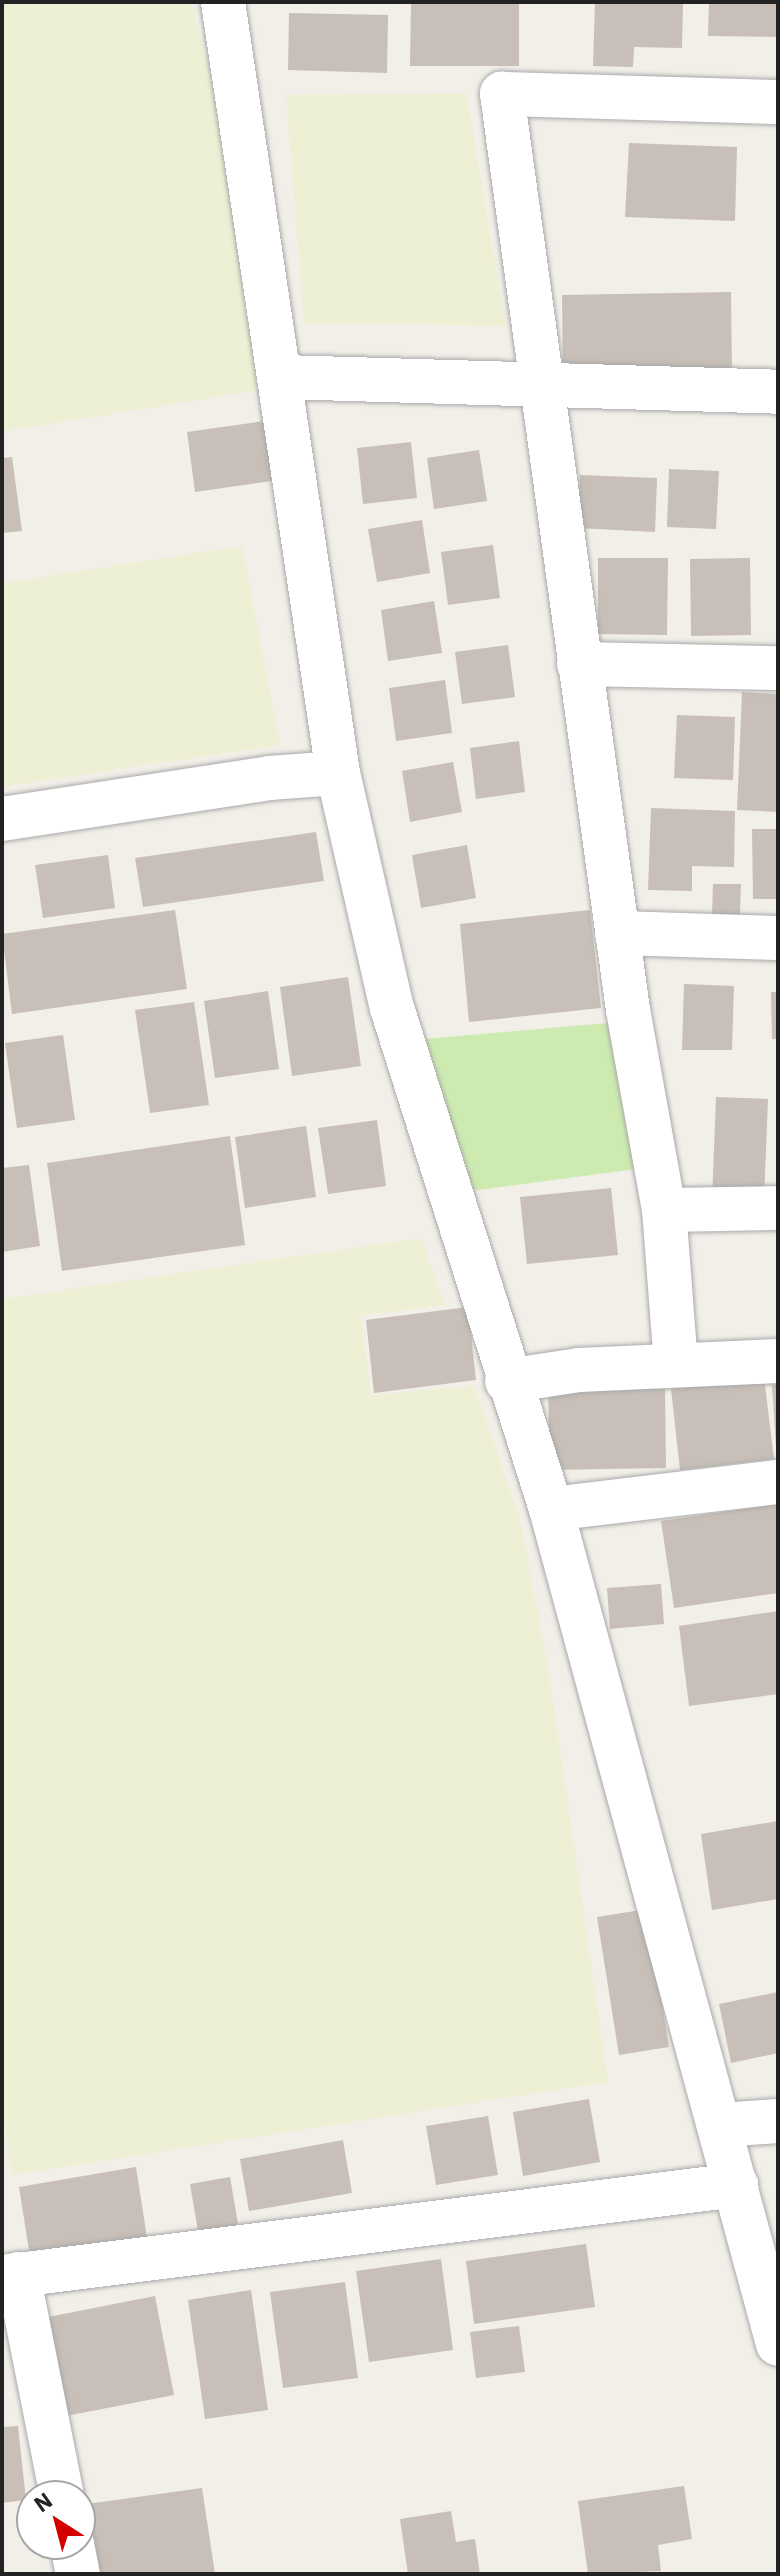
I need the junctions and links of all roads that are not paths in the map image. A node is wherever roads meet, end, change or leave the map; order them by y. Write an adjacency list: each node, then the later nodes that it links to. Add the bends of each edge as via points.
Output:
1 (223, 2): 3 (street)
2 (778, 102): 4 (street, via 502,94)
3 (282, 377): 4 (street); 8 (street)
4 (540, 385): 5 (street); 6 (street)
5 (778, 392)
6 (579, 664): 7 (street); 10 (street)
7 (778, 668)
8 (338, 773): 9 (street, via 269,778); 16 (street, via 392,1008)
9 (2, 819)
10 (617, 933): 11 (street); 13 (street)
11 (778, 938)
12 (778, 1208): 13 (street)
13 (664, 1210): 15 (street)
14 (778, 1361): 15 (street)
15 (676, 1365): 16 (street)
16 (507, 1381): 18 (street)
17 (778, 1482): 18 (street)
18 (551, 1509): 20 (street)
19 (778, 2121): 20 (street)
20 (721, 2125): 21 (street)
21 (736, 2185): 22 (street); 23 (street)
22 (10, 2275): 24 (street)
23 (778, 2344)
24 (58, 2480)

